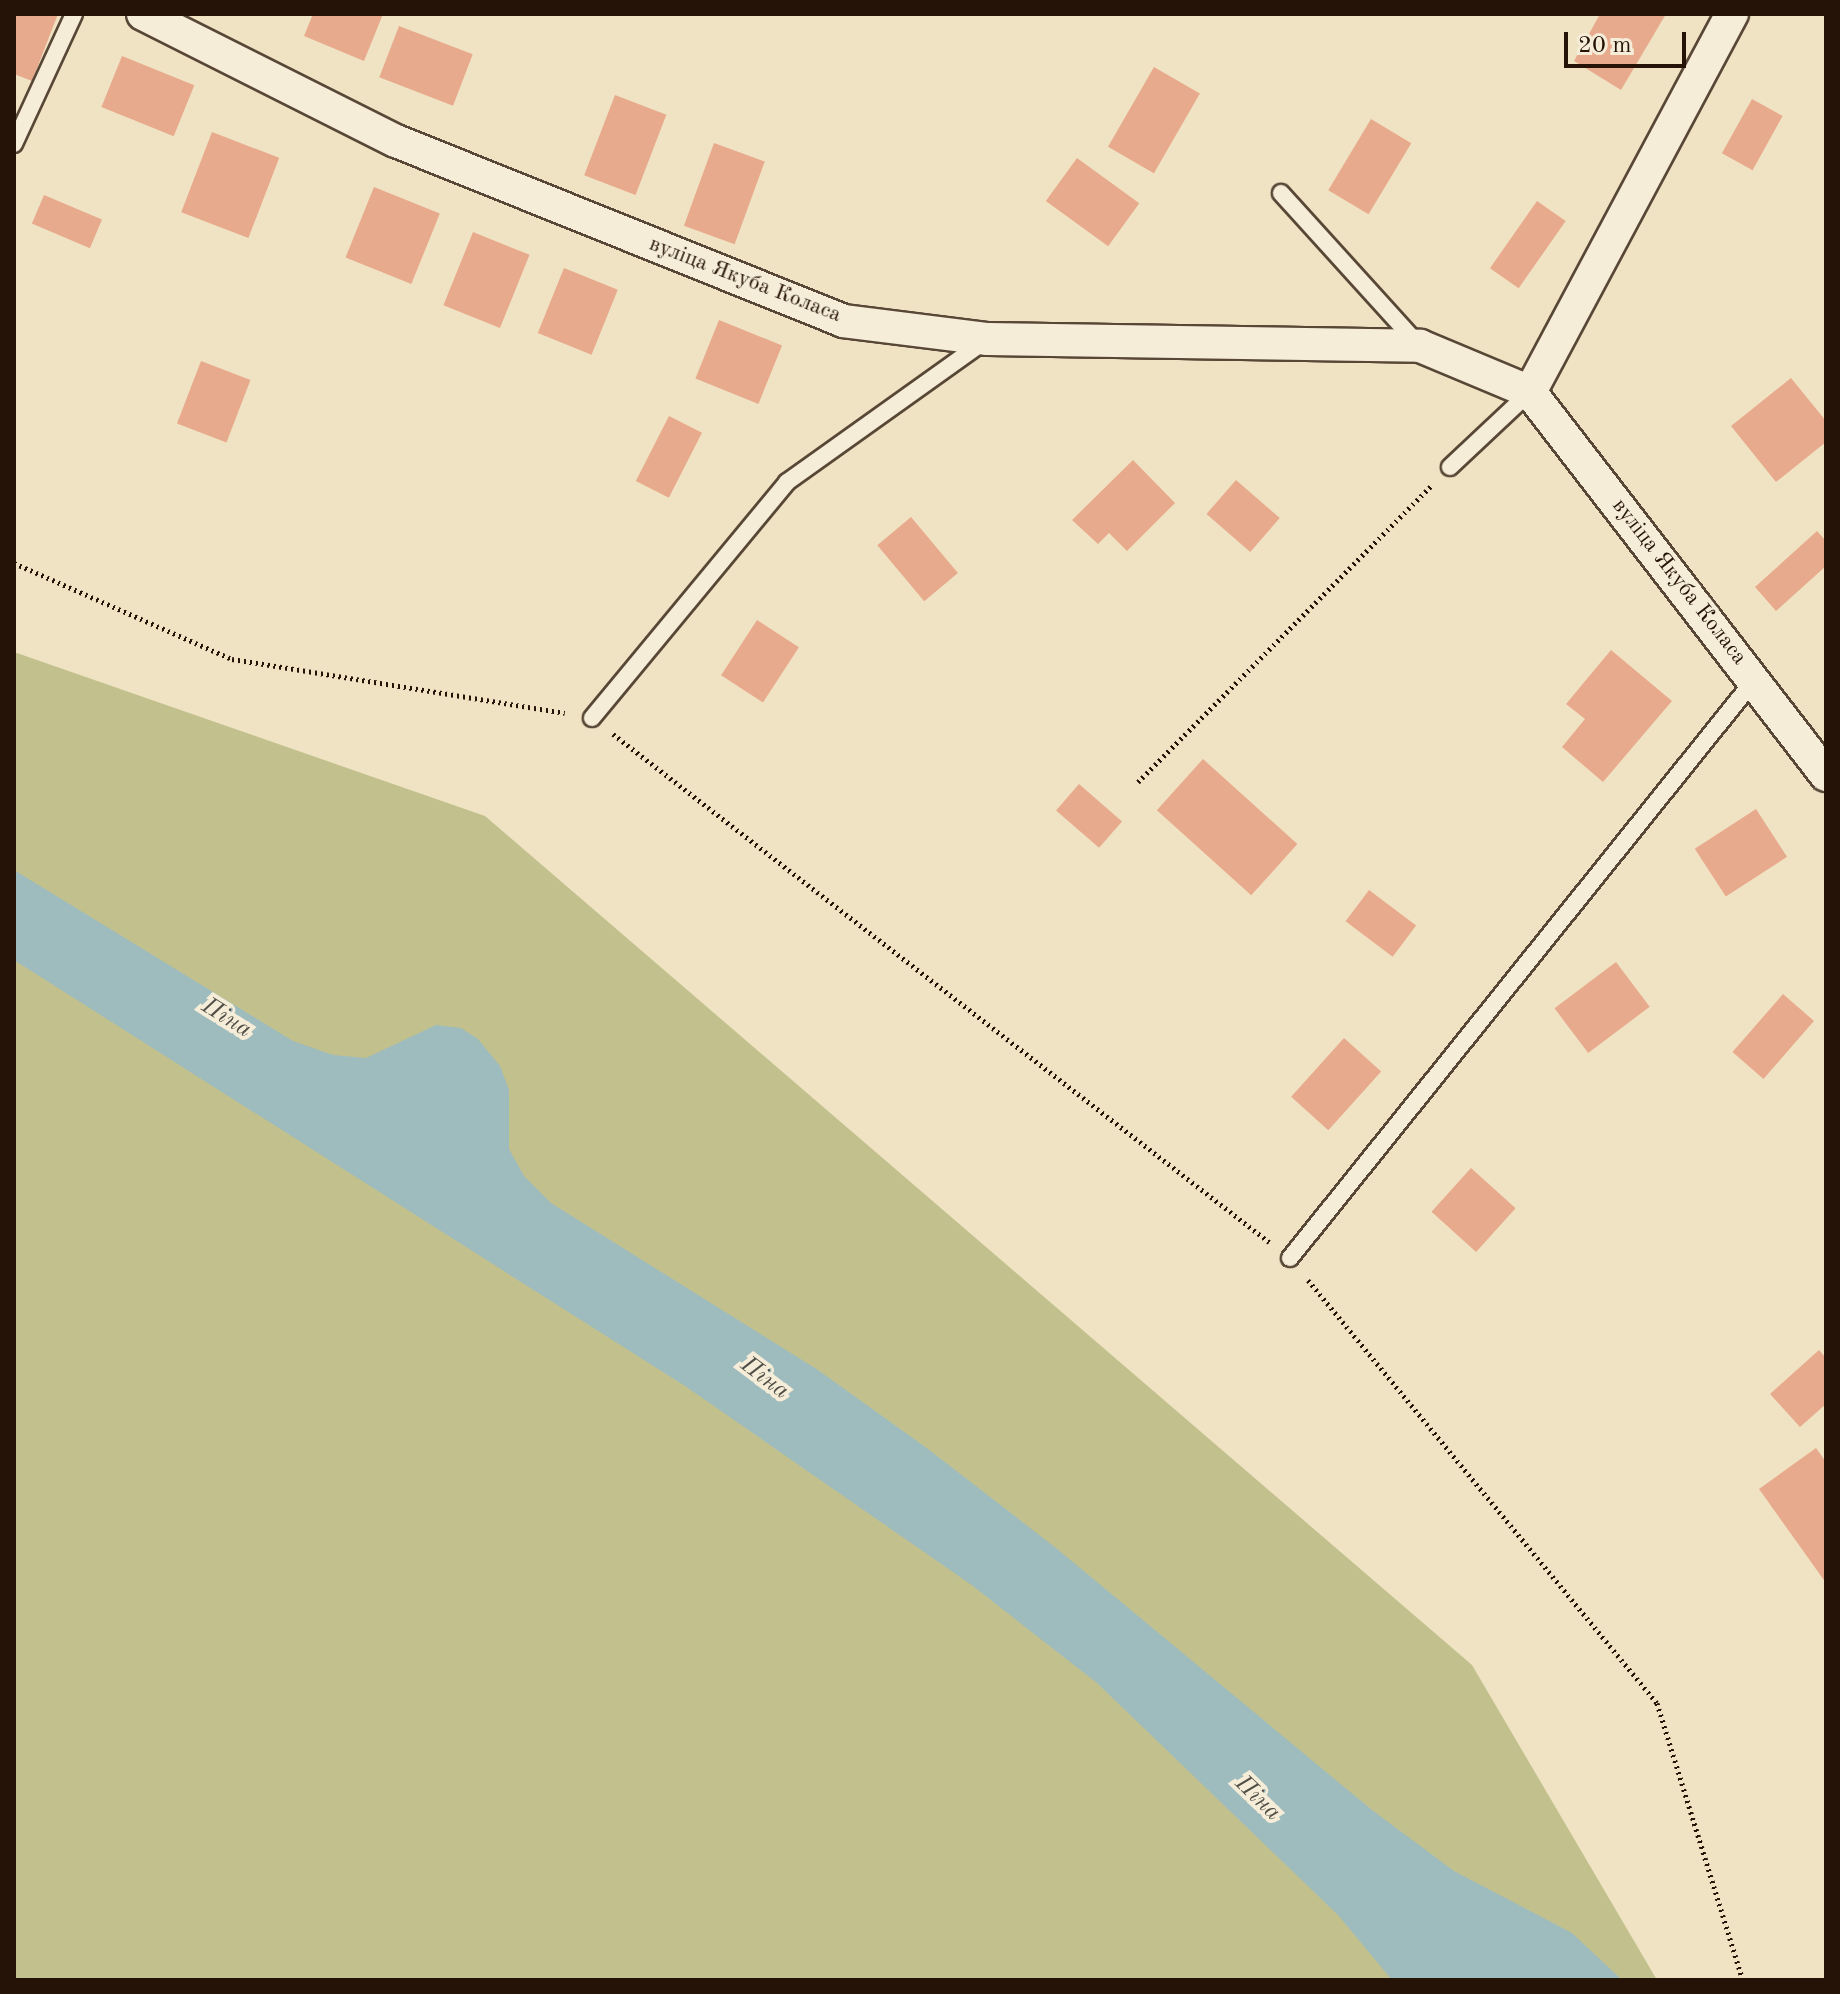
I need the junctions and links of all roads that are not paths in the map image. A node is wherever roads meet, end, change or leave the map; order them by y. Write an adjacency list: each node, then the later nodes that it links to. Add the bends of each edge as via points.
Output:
1 (74, 14): 4 (lane)
2 (143, 14): 6 (street, вуліца Якуба Коласа, via 396,141 843,321)
3 (1732, 14): 8 (street)
4 (14, 144)
5 (1281, 193): 7 (lane)
6 (988, 339): 7 (street, вуліца Якуба Коласа); 11 (lane, via 787,482)
7 (1420, 346): 8 (street, вуліца Якуба Коласа)
8 (1530, 392): 9 (lane); 10 (street, вуліца Якуба Коласа)
9 (1450, 467)
10 (1755, 679): 12 (street, вуліца Якуба Коласа); 13 (lane)
11 (592, 718)
12 (1826, 775)
13 (1290, 1258)

